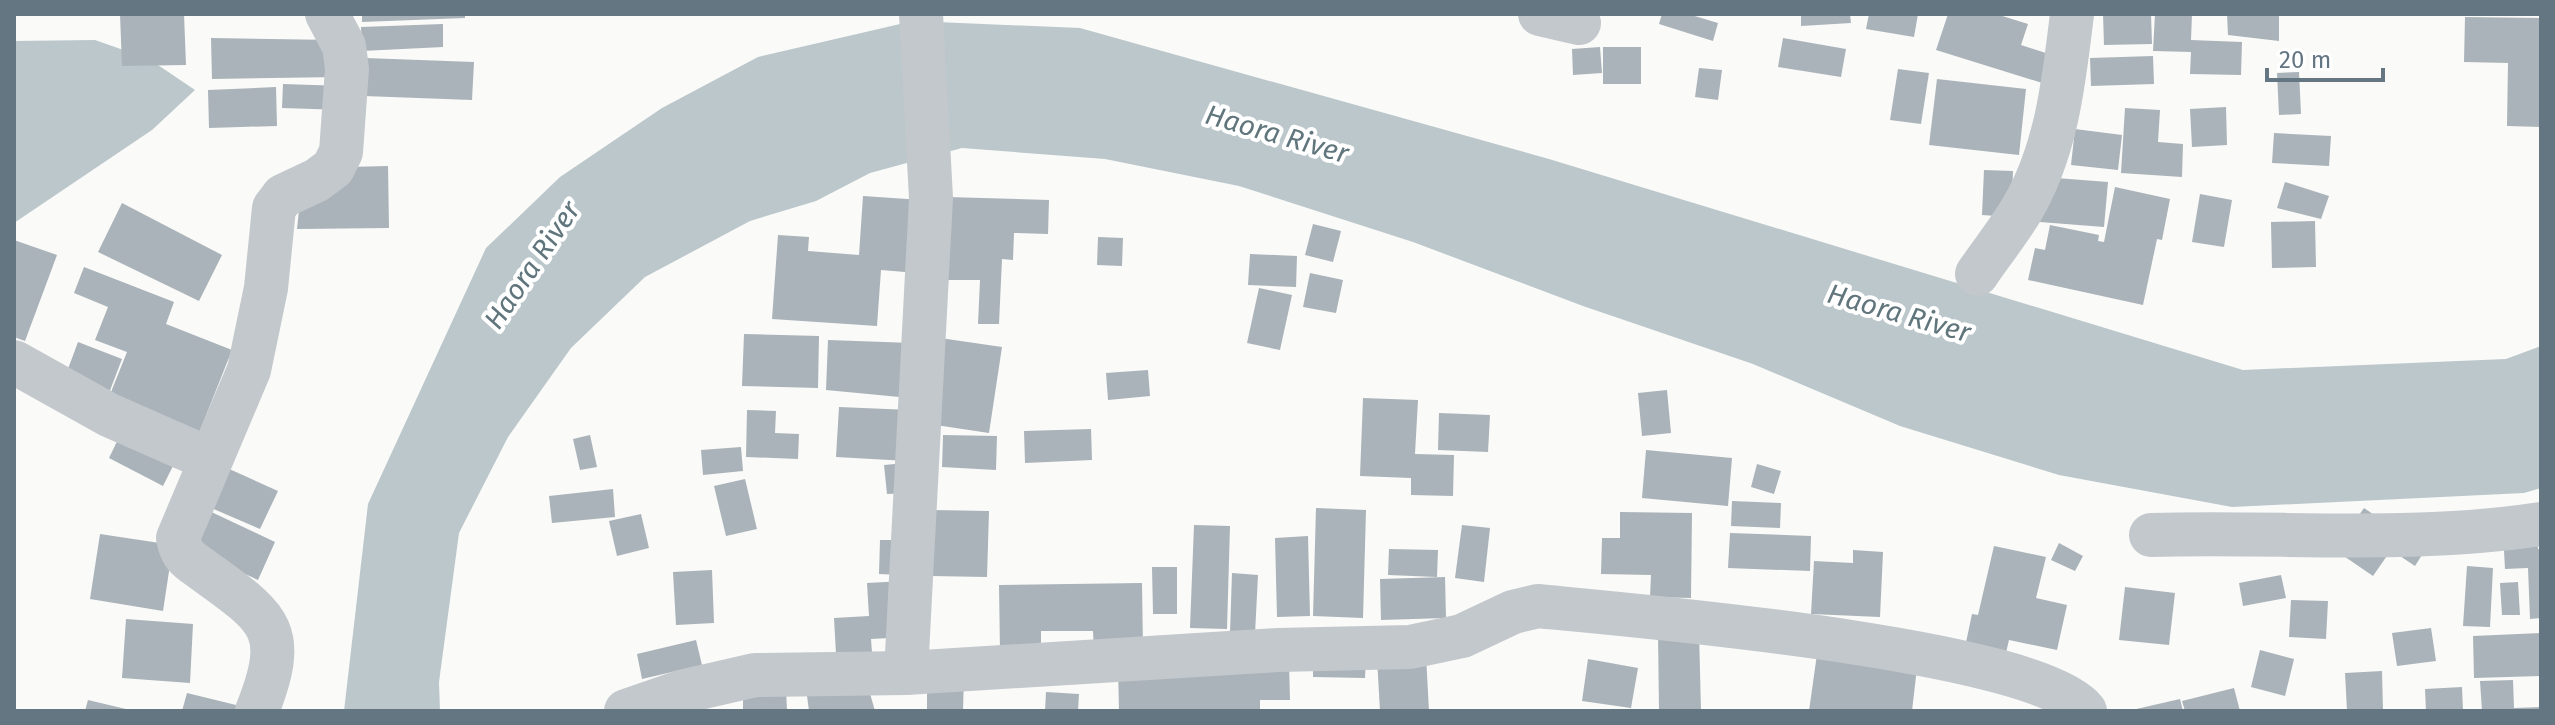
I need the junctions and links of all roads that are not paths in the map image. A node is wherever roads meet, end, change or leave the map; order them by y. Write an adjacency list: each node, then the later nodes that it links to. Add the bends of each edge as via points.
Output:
1 (327, 14): 6 (street, via 344,46 347,69 341,152 333,168 283,196 274,208 259,333 249,370)
2 (921, 14): 9 (street, via 931,198)
3 (2072, 14): 4 (street, via 2050,146 2023,207)
4 (1977, 274)
5 (14, 362): 6 (street, via 109,415)
6 (209, 459): 10 (street, via 180,529 180,546 188,560 265,619 274,656)
7 (2541, 524): 8 (street, via 2369,538)
8 (2151, 535)
9 (906, 673): 11 (street, via 755,675); 12 (street, via 1410,647 1462,636 1538,606 1749,627 1921,654 2047,685 2077,700)
10 (257, 711)
11 (626, 711)
12 (2085, 711)

